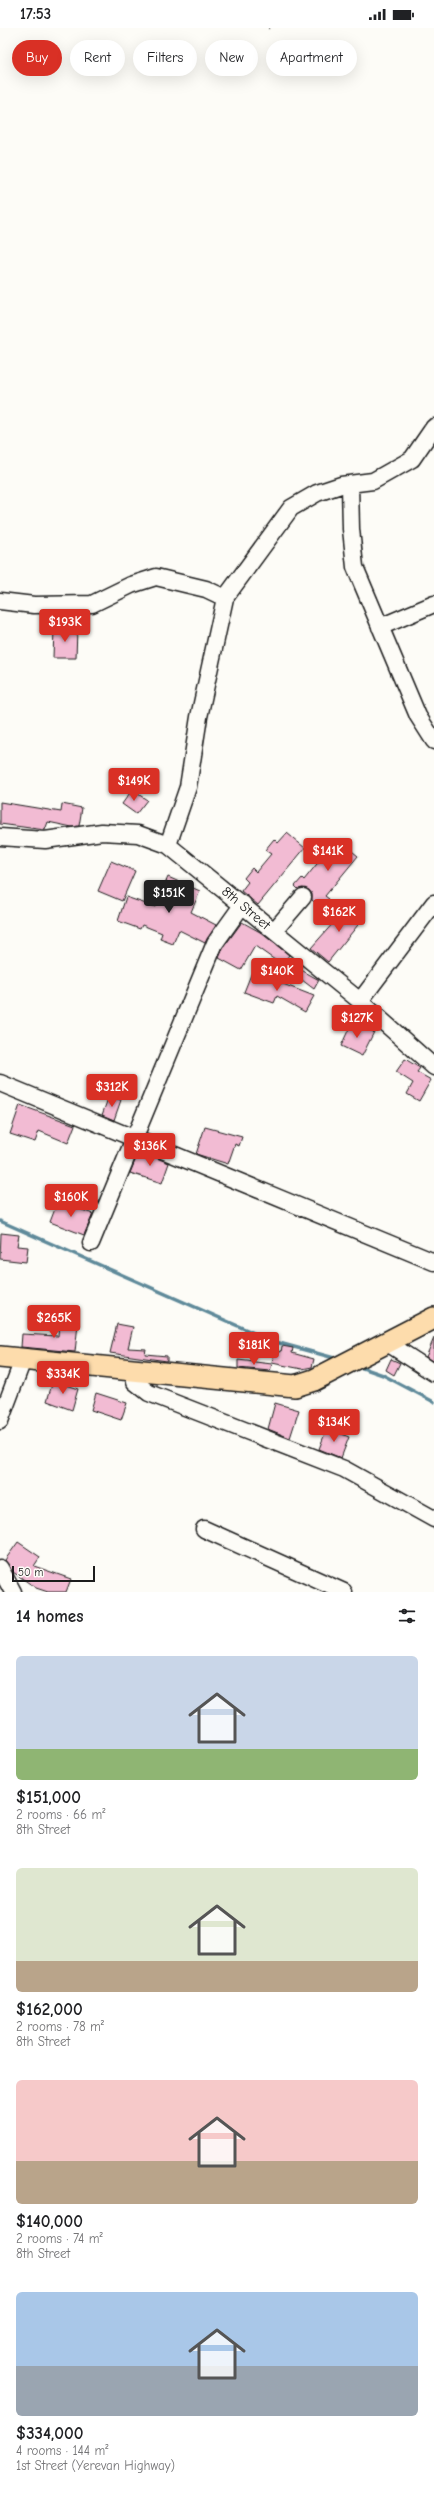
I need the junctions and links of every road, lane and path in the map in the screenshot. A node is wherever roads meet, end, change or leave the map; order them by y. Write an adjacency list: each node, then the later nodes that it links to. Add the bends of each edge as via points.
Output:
1 (434, 427): 2 (street, via 412,460 373,481)
2 (350, 484): 3 (street, via 317,493 291,508); 6 (street, via 355,567)
3 (225, 598): 4 (street, via 206,589 156,577 131,585 92,604 34,605); 9 (street, via 199,717 188,787)
4 (0, 601)
5 (434, 604): 6 (street)
6 (380, 627): 7 (street, via 418,716)
7 (434, 741)
8 (0, 836): 9 (street, 8th Street, via 45,840 102,832 138,834)
9 (168, 845): 12 (street, 8th Street)
10 (303, 897): 13 (street)
11 (434, 903): 14 (street)
12 (242, 904): 13 (street, 8th Street); 17 (street, via 215,943)
13 (274, 931): 14 (street, 8th Street)
14 (360, 1001): 15 (street, 8th Street)
15 (434, 1067)
16 (0, 1083): 17 (street)
17 (135, 1140): 18 (street); 19 (street)
18 (91, 1243)
19 (434, 1262)
20 (434, 1318): 21 (main road)
21 (381, 1344): 24 (main road, via 314,1380 295,1386); 25 (street)
22 (0, 1357): 23 (main road)
23 (23, 1360): 24 (main road); 26 (street)
24 (135, 1370): 27 (street, via 135,1382 149,1393 344,1469)
25 (434, 1373)
26 (0, 1421)
27 (434, 1519)
28 (204, 1529): 31 (street)
29 (0, 1568): 30 (street)
30 (13, 1592)
31 (344, 1592)

